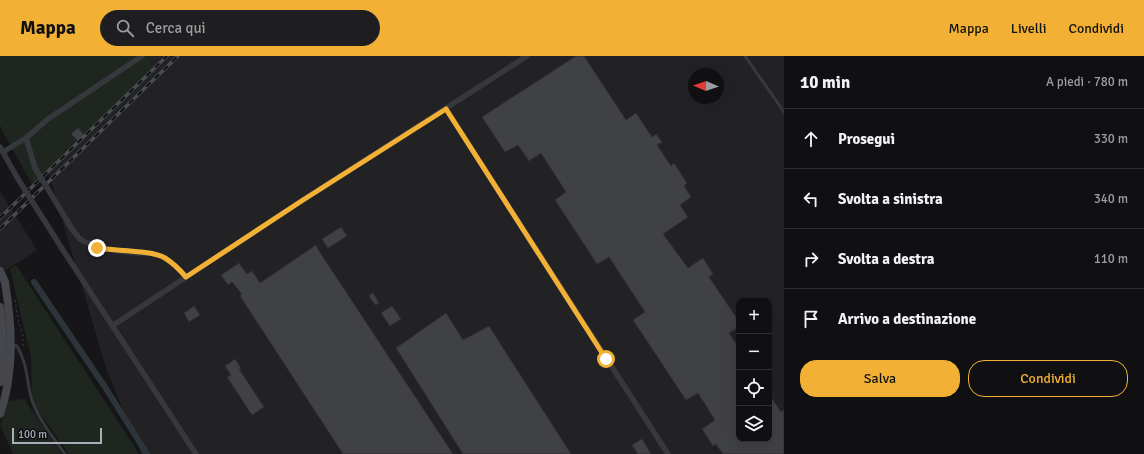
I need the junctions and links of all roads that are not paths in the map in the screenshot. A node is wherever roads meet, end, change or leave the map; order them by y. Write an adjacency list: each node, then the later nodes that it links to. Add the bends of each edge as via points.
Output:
1 (142, 56): 6 (street, via 48,119)
2 (527, 56): 4 (street)
3 (745, 56): 5 (lane)
4 (446, 109): 9 (street); 17 (street)
5 (784, 112)
6 (26, 138): 7 (street); 9 (street, bridge, via 35,168 80,239 97,248 157,255 165,258)
7 (1, 149): 11 (street, bridge)
8 (0, 271): 14 (street, bridge, via 7,293 12,338 11,370)
9 (186, 277): 11 (street)
10 (0, 307): 13 (street, bridge, via 3,338)
11 (112, 326): 16 (street)
12 (0, 343): 15 (lane, via 16,346 20,352 27,370 31,398)
13 (0, 382)
14 (0, 414)
15 (65, 454)
16 (196, 454)
17 (668, 454)

